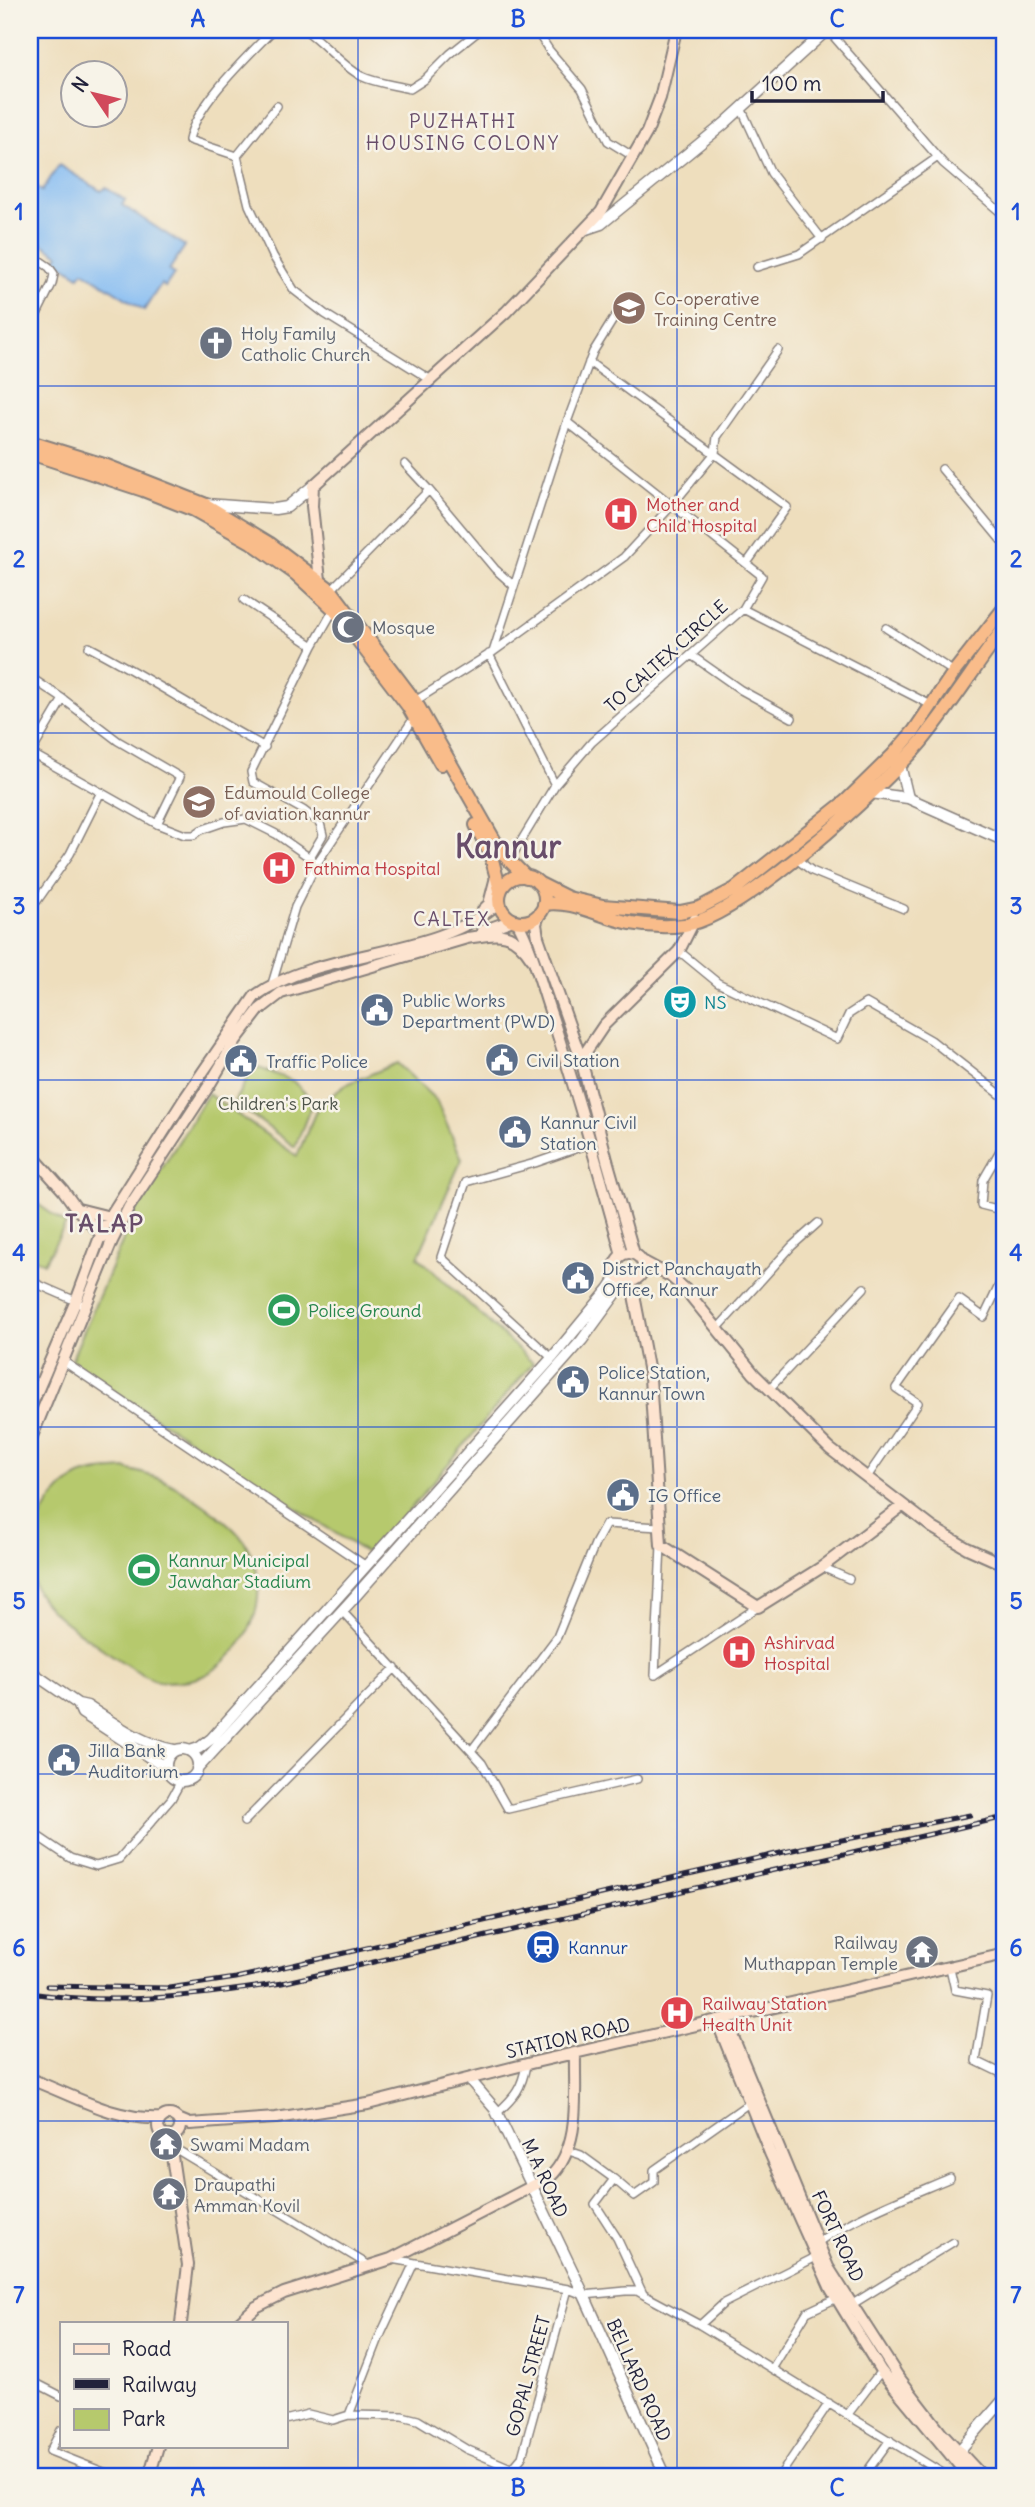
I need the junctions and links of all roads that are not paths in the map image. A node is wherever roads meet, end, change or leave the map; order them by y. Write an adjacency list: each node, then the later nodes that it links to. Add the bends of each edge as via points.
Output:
1 (273, 30): 9 (street, via 222,84 191,129 189,140)
2 (306, 30): 3 (street, via 363,77 410,89)
3 (480, 30)
4 (536, 30): 10 (street, via 582,89 608,141)
5 (676, 30): 10 (main road, via 660,98)
6 (828, 30): 8 (street); 11 (street)
7 (277, 106): 9 (street)
8 (741, 108): 13 (street, via 609,218); 14 (street, via 771,173)
9 (237, 156): 21 (street, via 249,205 294,290)
10 (634, 158): 13 (main road)
11 (938, 158): 12 (street); 14 (street)
12 (1005, 216)
13 (586, 229): 21 (main road, via 506,312)
14 (822, 239): 16 (street, via 799,254)
15 (30, 254): 18 (street, via 54,274)
16 (757, 267)
17 (616, 315): 20 (street)
18 (30, 335)
19 (778, 350): 25 (street, via 717,437)
20 (589, 362): 22 (street); 25 (street)
21 (431, 380): 28 (main road)
22 (567, 422): 31 (street); 35 (street)
23 (30, 442): 30 (highway)
24 (30, 453): 36 (highway, via 194,510)
25 (715, 453): 31 (street); 33 (street, via 787,507)
26 (405, 464): 29 (street)
27 (942, 469): 32 (street)
28 (313, 486): 30 (street, via 287,507 275,509); 34 (main road)
29 (429, 490): 35 (street); 36 (street)
30 (204, 504): 34 (highway, via 261,537)
31 (673, 505): 33 (street); 45 (street, via 624,557)
32 (1005, 545)
33 (747, 563): 40 (street, via 762,576)
34 (320, 580): 36 (highway)
35 (514, 586): 45 (street)
36 (327, 594): 39 (highway); 50 (highway)
37 (244, 600): 43 (street)
38 (1005, 607): 47 (highway)
39 (334, 609): 43 (street); 52 (highway)
40 (743, 609): 46 (street, TO CALTEX CIRCLE); 51 (street, TO CALTEX CIRCLE)
41 (1005, 627): 56 (highway, via 936,722)
42 (886, 628): 47 (street)
43 (313, 646): 54 (street)
44 (89, 647): 54 (street)
45 (491, 653): 50 (street); 57 (street)
46 (691, 655): 53 (street); 57 (street, TO CALTEX CIRCLE, via 592,742)
47 (954, 672): 51 (highway)
48 (30, 677): 49 (street)
49 (63, 699): 55 (street); 61 (street, via 118,741 180,776)
50 (415, 701): 62 (highway)
51 (931, 705): 56 (highway)
52 (414, 718): 62 (highway); 67 (street)
53 (792, 718)
54 (265, 747): 64 (street, via 251,778 320,823 323,835)
55 (30, 753): 58 (street)
56 (897, 760): 59 (highway); 60 (street); 73 (highway, via 773,861)
57 (555, 785): 66 (street, TO CALTEX CIRCLE)
58 (101, 792): 61 (street); 70 (street, via 64,864 37,901)
59 (871, 793): 60 (street); 65 (highway)
60 (908, 799): 63 (street)
61 (157, 824): 64 (street, via 194,835 224,822 246,819)
62 (483, 829): 66 (highway); 68 (highway)
63 (1005, 841)
64 (310, 857): 67 (street)
65 (795, 858): 74 (street, via 812,871); 76 (highway, via 741,900)
66 (509, 862): 69 (highway)
67 (317, 863): 80 (street, via 295,907)
68 (496, 874): 71 (highway); 77 (main road, via 489,904)
69 (532, 880): 71 (highway, via 512,878); 72 (highway, via 544,893); 73 (highway, via 577,900 625,909 680,912)
70 (30, 896)
71 (500, 896): 75 (highway, via 503,912); 77 (main road)
72 (542, 908): 75 (highway, via 530,920); 76 (highway, via 561,902 630,923); 82 (main road, via 536,924 538,937)
73 (699, 908): 76 (main road)
74 (904, 909)
75 (515, 921): 77 (main road); 79 (main road, via 528,941)
76 (693, 924): 78 (main road)
77 (465, 933): 79 (main road, via 508,935 521,943); 80 (main road); 81 (main road)
78 (679, 951): 82 (main road, via 604,1025); 83 (street, via 718,983 838,1039 849,1014 866,1003 931,1040)
79 (532, 959): 85 (main road)
80 (272, 984): 81 (street); 89 (main road, via 255,996)
81 (281, 993): 92 (main road, via 259,1010 236,1040)
82 (581, 1059): 94 (main road)
83 (1005, 1098)
84 (1005, 1142): 88 (street, via 983,1180 981,1205)
85 (592, 1143): 93 (main road); 102 (street, via 466,1182 441,1257)
86 (30, 1153): 87 (main road)
87 (76, 1208): 89 (main road); 91 (main road)
88 (1005, 1211)
89 (110, 1217): 91 (main road)
90 (818, 1223): 101 (street)
91 (100, 1234): 92 (main road); 100 (main road)
92 (112, 1241): 100 (main road)
93 (622, 1255): 94 (main road); 95 (main road)
94 (638, 1258): 98 (main road, via 643,1269 640,1276); 101 (main road, via 685,1289)
95 (616, 1272): 98 (main road); 102 (street, via 609,1289)
96 (1005, 1273): 107 (street, via 984,1317 959,1300 896,1388 918,1403)
97 (30, 1281): 100 (street)
98 (627, 1281): 109 (main road, via 634,1295 650,1378); 117 (street, via 582,1340)
99 (864, 1288): 104 (street)
100 (80, 1304): 103 (main road); 105 (main road)
101 (718, 1328): 104 (main road)
102 (551, 1358): 112 (street)
103 (63, 1361): 106 (main road); 112 (street)
104 (769, 1389): 107 (main road, via 830,1450)
105 (30, 1408)
106 (30, 1441)
107 (867, 1477): 108 (main road)
108 (902, 1506): 111 (main road, via 950,1539); 113 (main road)
109 (660, 1527): 110 (main road); 123 (street, via 606,1524 557,1637)
110 (661, 1545): 116 (main road); 116 (street, via 655,1675)
111 (1005, 1565)
112 (366, 1566): 115 (street)
113 (822, 1567): 114 (street); 116 (main road)
114 (849, 1579)
115 (334, 1602): 117 (street); 122 (street, via 211,1739)
116 (758, 1606)
117 (342, 1611): 118 (street); 125 (street)
118 (394, 1668): 123 (street); 128 (street)
119 (30, 1671): 120 (street)
120 (78, 1704): 121 (street, via 136,1737); 124 (street, via 82,1713)
121 (174, 1750): 122 (street); 124 (street)
122 (190, 1751): 125 (street, via 197,1759)
123 (471, 1751): 126 (street, via 508,1809)
124 (166, 1768): 127 (street, via 171,1777)
125 (197, 1769): 127 (street, via 191,1778)
126 (637, 1779)
127 (181, 1781): 129 (street, via 119,1859 96,1866 70,1858)
128 (244, 1822)
129 (30, 1831)
130 (1005, 1954): 131 (main road, STATION ROAD)
131 (950, 1968): 132 (main road, STATION ROAD); 136 (street, via 955,1990 987,1996 976,2061)
132 (722, 2020): 133 (main road, STATION ROAD); 140 (main road, FORT ROAD); 148 (main road, FORT ROAD)
133 (575, 2053): 134 (main road, STATION ROAD); 144 (main road)
134 (526, 2065): 138 (main road, STATION ROAD); 141 (street, via 523,2084)
135 (30, 2070): 139 (main road)
136 (1005, 2075)
137 (30, 2079): 139 (main road)
138 (470, 2080): 141 (street, M A ROAD); 143 (main road, STATION ROAD, via 325,2111 190,2124)
139 (47, 2085): 142 (main road, via 104,2110)
140 (749, 2103): 146 (street, via 654,2170 654,2182 634,2196); 148 (main road, FORT ROAD)
141 (497, 2113): 147 (street, M A ROAD)
142 (160, 2123): 143 (main road, via 161,2133); 143 (main road, via 172,2115)
143 (174, 2133): 154 (street); 160 (main road, via 188,2265)
144 (569, 2151): 146 (street); 147 (main road, via 550,2177)
145 (950, 2178): 149 (street)
146 (614, 2179): 157 (street, via 595,2204)
147 (531, 2188): 152 (main road); 156 (street, M A ROAD)
148 (792, 2191): 149 (main road, FORT ROAD); 151 (main road, FORT ROAD)
149 (818, 2242): 159 (main road, FORT ROAD)
150 (953, 2242): 159 (street)
151 (816, 2257): 158 (main road, FORT ROAD); 162 (street, via 724,2303)
152 (391, 2259): 153 (street); 154 (main road)
153 (414, 2263): 155 (street); 170 (street)
154 (370, 2266): 161 (main road, via 284,2293)
155 (568, 2289): 156 (street); 176 (street, GOPAL STREET, via 522,2457)
156 (584, 2295): 157 (street, via 626,2291); 181 (street, BELLARD ROAD)
157 (644, 2295): 162 (street)
158 (837, 2298): 163 (main road, FORT ROAD); 164 (street, via 807,2312)
159 (851, 2305): 163 (main road, FORT ROAD)
160 (181, 2322)
161 (239, 2322)
162 (700, 2325): 164 (street)
163 (885, 2367): 169 (street); 175 (main road, FORT ROAD)
164 (772, 2368): 168 (street)
165 (30, 2380): 166 (street)
166 (60, 2395)
167 (1005, 2398): 175 (street)
168 (829, 2403): 169 (street); 182 (street)
169 (848, 2414): 173 (street)
170 (349, 2415): 171 (street, via 333,2420 308,2414); 176 (street, via 418,2420 466,2449)
171 (287, 2419)
172 (60, 2432): 177 (street, via 50,2451)
173 (890, 2440): 183 (street); 184 (street)
174 (157, 2448): 178 (main road)
175 (955, 2454): 185 (main road, FORT ROAD); 186 (main road, FORT ROAD)
176 (513, 2469): 179 (street); 180 (street)
177 (116, 2477)
178 (149, 2477)
179 (505, 2477)
180 (524, 2477)
181 (666, 2477)
182 (779, 2477)
183 (863, 2477)
184 (949, 2477)
185 (969, 2477)
186 (983, 2477)

